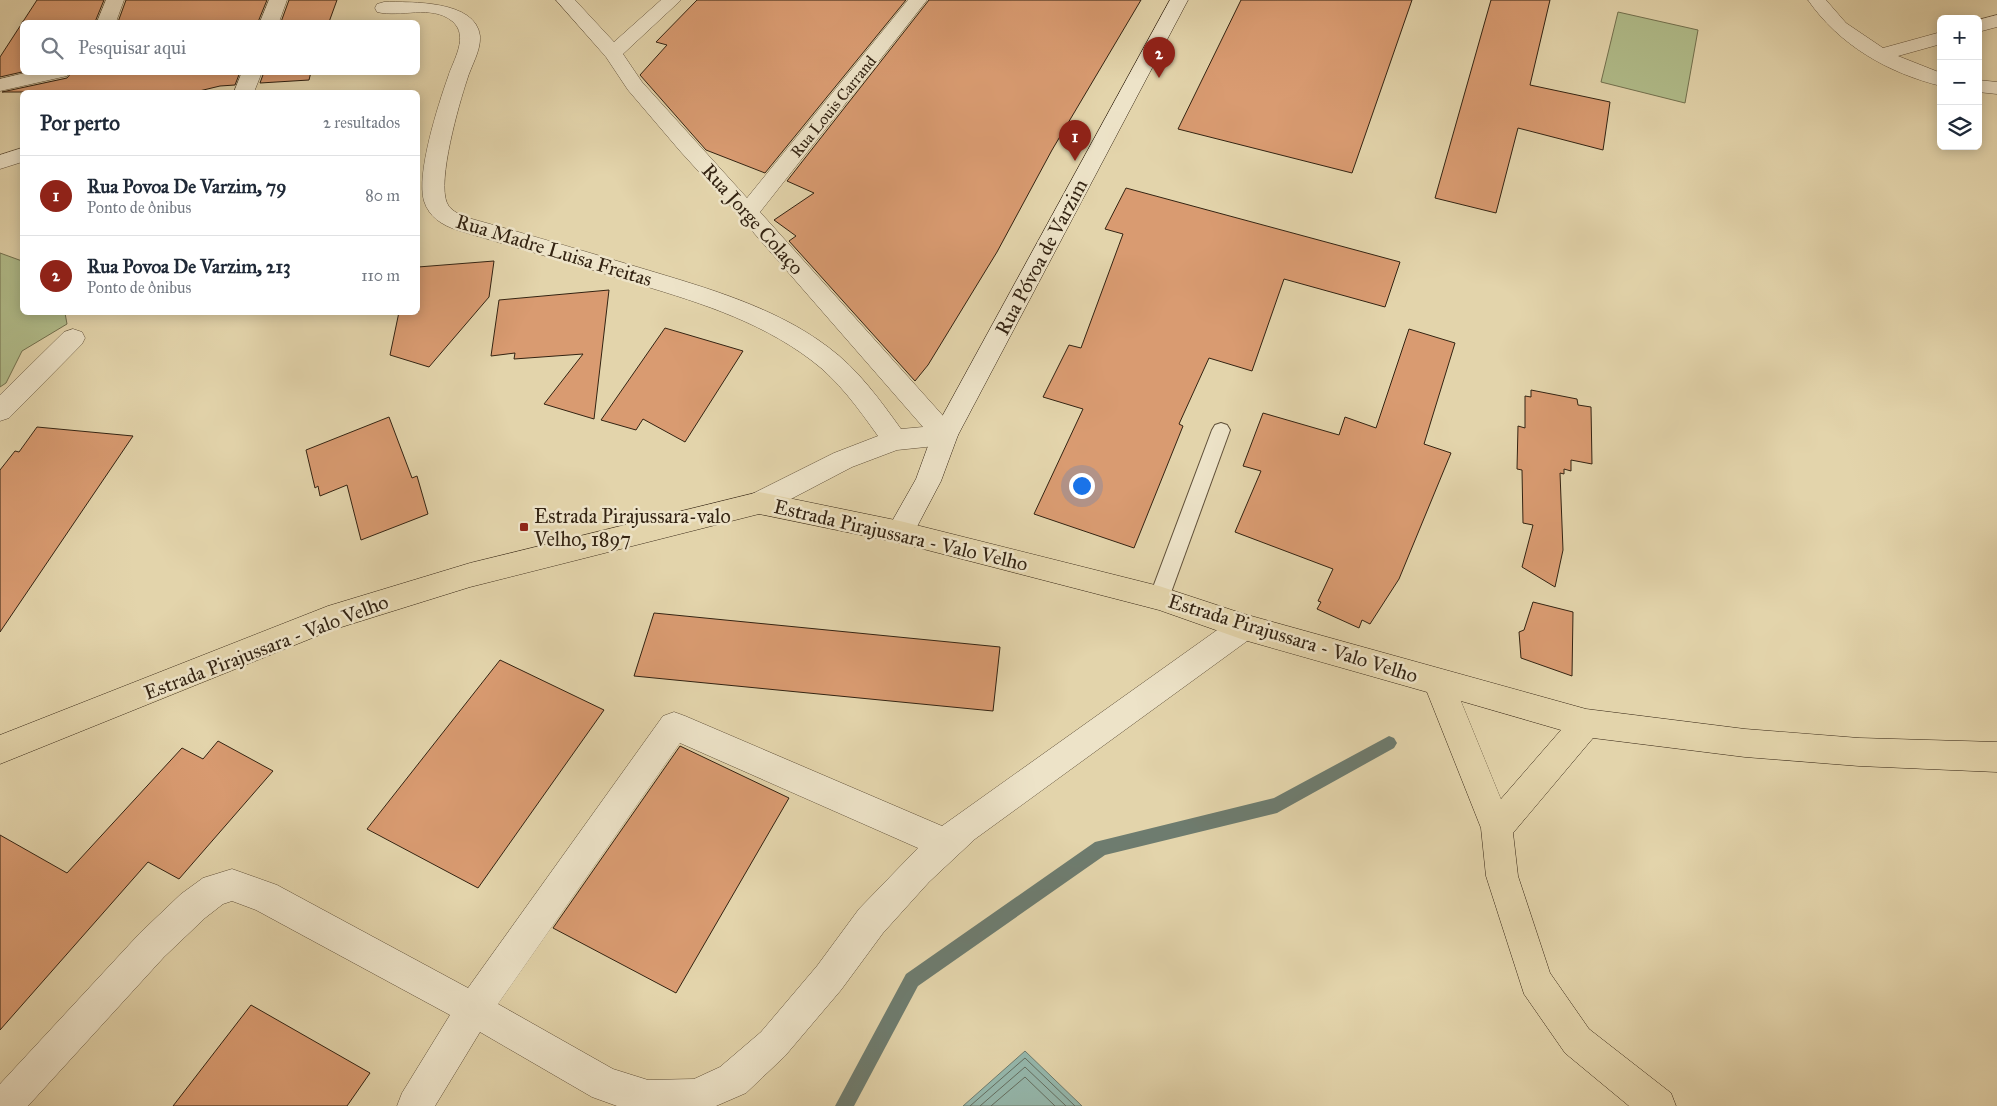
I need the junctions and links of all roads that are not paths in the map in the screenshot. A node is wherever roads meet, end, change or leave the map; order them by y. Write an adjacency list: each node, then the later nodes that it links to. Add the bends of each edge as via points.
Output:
1 (115, 0): 9 (street)
2 (278, 0): 10 (street)
3 (565, 0): 14 (street, Rua Jorge Colaço)
4 (672, 0): 14 (street)
5 (918, 0): 25 (street, Rua Louis Carrand)
6 (1179, 0): 29 (street, Rua Póvoa de Varzim)
7 (1817, 0): 15 (street, via 1847,32)
8 (384, 8): 30 (street, Rua Madre Luisa Freitas, via 447,10 461,18 468,28 468,46 434,175 434,195 445,216 465,226 593,260 684,289 758,318 809,346 845,376)
9 (107, 20)
10 (271, 20)
11 (1997, 21): 12 (street)
12 (1982, 25)
13 (1937, 39): 15 (street)
14 (613, 52): 25 (street, Rua Jorge Colaço, via 635,86)
15 (1881, 55): 18 (street)
16 (48, 75): 19 (street)
17 (251, 75): 22 (street)
18 (1937, 79)
19 (0, 85)
20 (1982, 86): 21 (street)
21 (1997, 88)
22 (245, 90)
23 (20, 156): 24 (street)
24 (0, 162)
25 (748, 212): 29 (street, Rua Jorge Colaço)
26 (73, 338): 27 (street)
27 (0, 411)
28 (1222, 430): 33 (lane)
29 (945, 435): 30 (street); 32 (street, Rua Póvoa de Varzim, via 928,481)
30 (895, 440): 31 (street, via 843,460)
31 (759, 503): 32 (main road, Estrada Pirajussara - Valo Velho); 37 (main road, Estrada Pirajussara - Valo Velho, via 470,575 328,619)
32 (900, 532): 33 (main road, Estrada Pirajussara - Valo Velho)
33 (1159, 598): 34 (main road, Estrada Pirajussara - Valo Velho)
34 (1244, 627): 35 (main road, Estrada Pirajussara - Valo Velho); 40 (street, via 964,828)
35 (1437, 680): 36 (main road, Estrada Pirajussara - Valo Velho); 39 (main road)
36 (1586, 723): 38 (main road, Estrada Pirajussara - Valo Velho, via 1745,743 1859,752); 39 (main road)
37 (0, 750)
38 (1997, 757)
39 (1497, 828): 44 (main road, via 1502,876 1536,982 1578,1041)
40 (947, 844): 41 (street, via 916,870 871,921 829,978 773,1044 734,1080 695,1097 648,1098 606,1084); 41 (street, via 674,726)
41 (473, 1010): 42 (street, via 265,897 232,885 215,890 193,906 152,944); 43 (street)
42 (4, 1106)
43 (415, 1106)
44 (1658, 1106)

